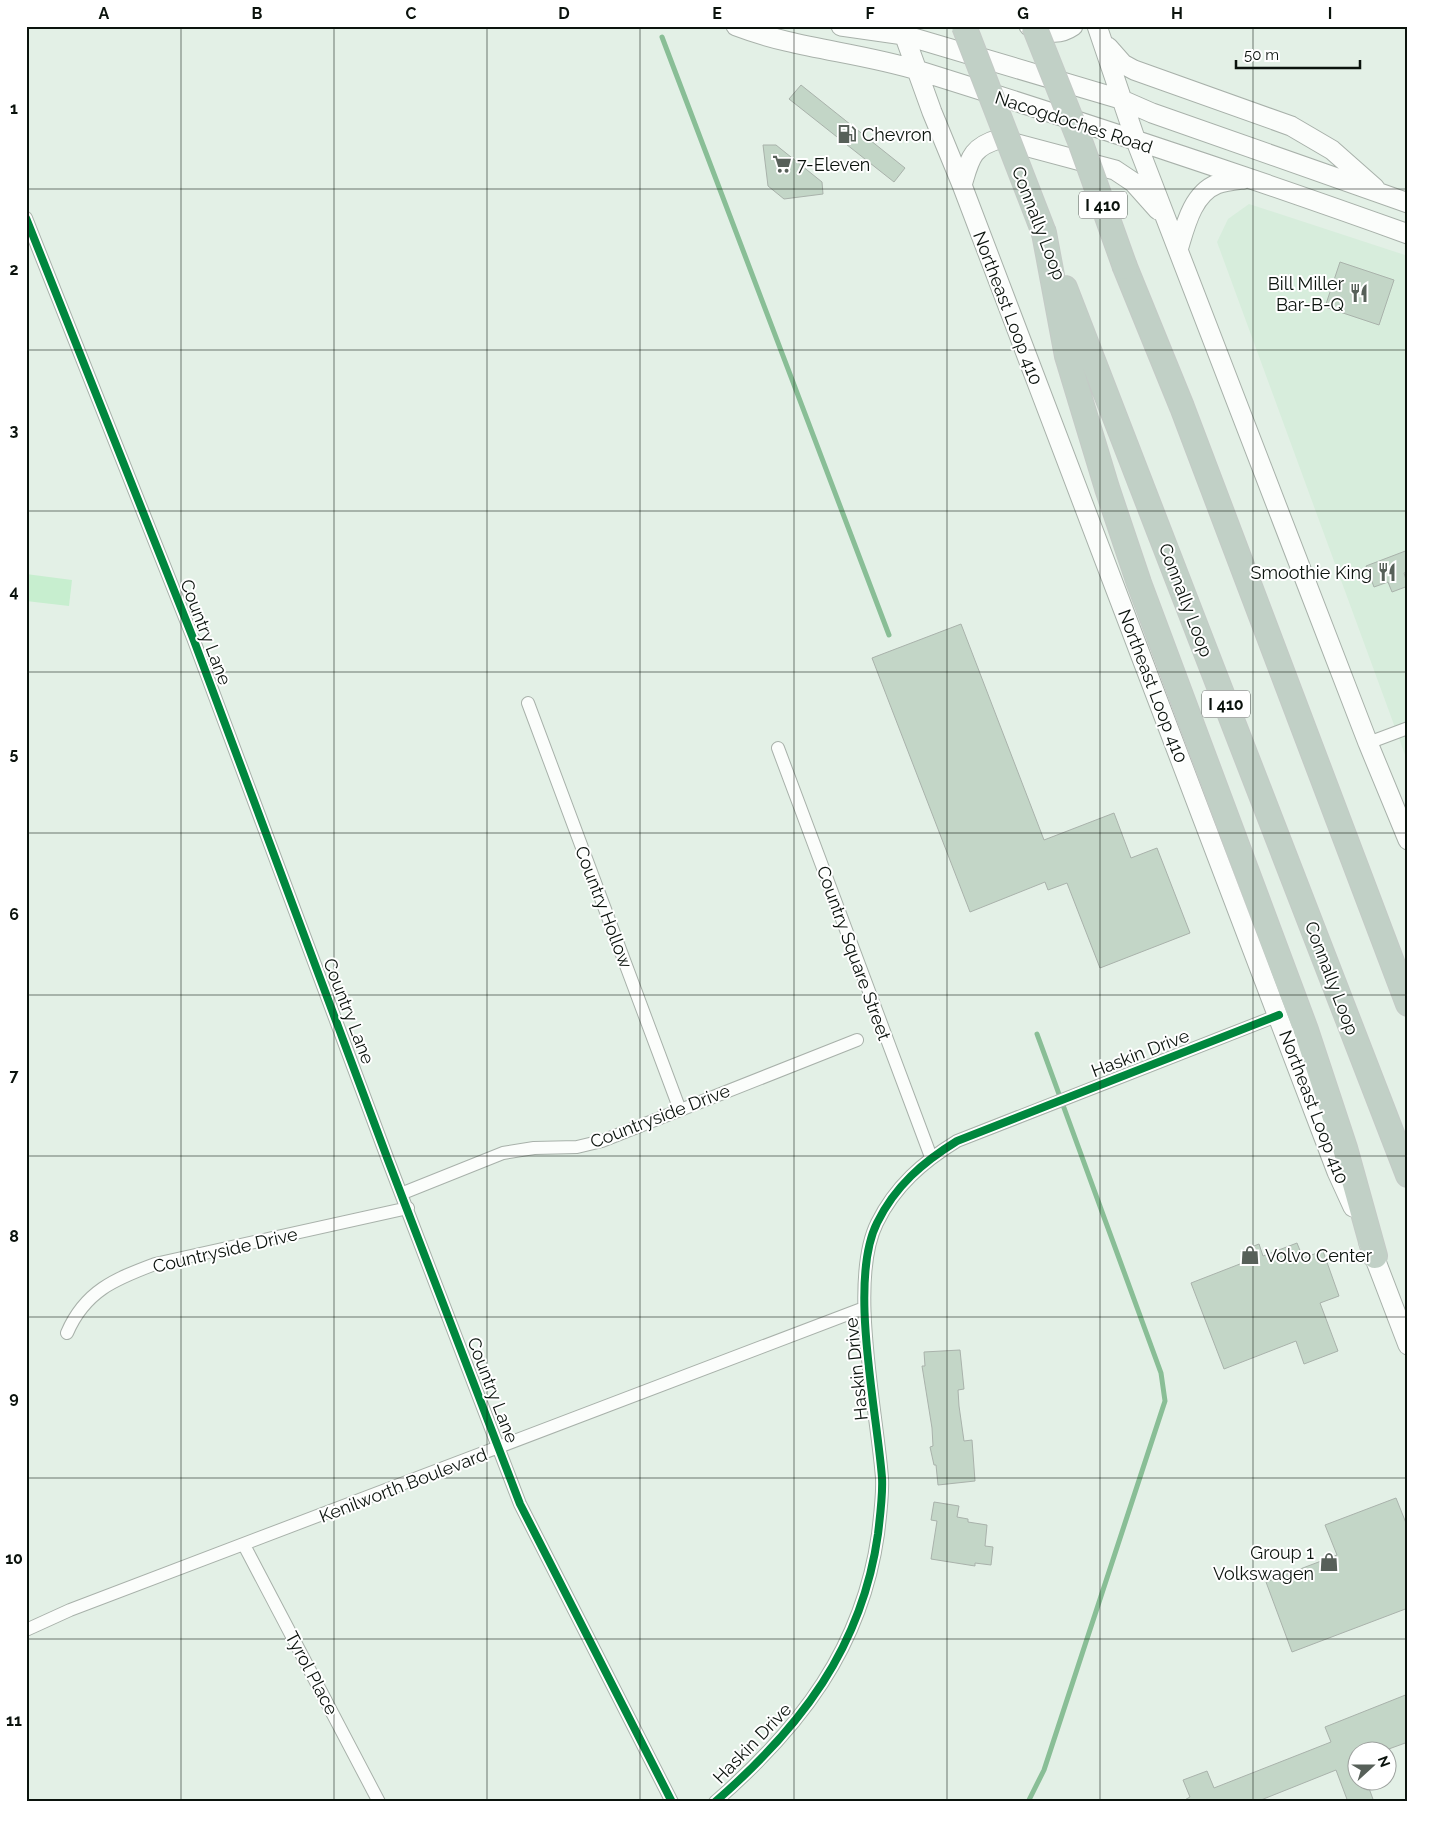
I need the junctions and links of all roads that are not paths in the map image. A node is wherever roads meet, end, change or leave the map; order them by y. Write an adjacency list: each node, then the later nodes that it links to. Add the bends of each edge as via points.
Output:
1 (736, 26): 10 (main road, Nacogdoches Road, via 766,37)
2 (841, 26): 8 (main road, Nacogdoches Road)
3 (964, 26): 20 (highway, Connally Loop / I 410, bridge)
4 (1029, 26): 7 (main road, via 1054,34)
5 (1034, 26): 13 (highway, I 410, bridge)
6 (1048, 26): 13 (highway, bridge)
7 (1073, 26)
8 (903, 30): 10 (main road, Northeast Loop 410); 11 (main road, Nacogdoches Road)
9 (1100, 33): 11 (main road); 16 (main road, via 1123,64 1291,126 1332,150)
10 (917, 70): 12 (main road, Nacogdoches Road); 15 (main road, Northeast Loop 410)
11 (1120, 99): 12 (main road); 16 (main road, Nacogdoches Road)
12 (1136, 141): 14 (main road, Nacogdoches Road); 19 (main road)
13 (1081, 144): 28 (highway, I 410, bridge, via 1125,267 1182,407)
14 (1246, 178): 21 (main road, Nacogdoches Road); 22 (main road, via 1216,185 1202,195 1192,210)
15 (962, 184): 19 (main road, via 970,159 983,143 999,139 1115,170 1133,182); 29 (main road, Northeast Loop 410)
16 (1384, 195): 17 (main road, Nacogdoches Road)
17 (1408, 203)
18 (26, 218): 34 (street, Country Lane, via 193,638)
19 (1166, 220): 22 (main road)
20 (1044, 233): 33 (highway, Connally Loop / I 410); 36 (highway, via 1067,356 1107,488 1139,583 1306,1030 1345,1148)
21 (1408, 234)
22 (1178, 250): 25 (main road)
23 (528, 703): 31 (street, Country Hollow)
24 (1408, 728): 25 (street)
25 (1368, 742): 27 (main road)
26 (778, 748): 32 (street, Country Square Street)
27 (1408, 840)
28 (1408, 1004)
29 (1279, 1015): 32 (street, Haskin Drive, via 1035,1109 957,1141); 36 (main road, Northeast Loop 410, via 1337,1172)
30 (857, 1040): 31 (street, Countryside Drive)
31 (680, 1110): 34 (street, Countryside Drive, via 602,1141 577,1147 503,1153)
32 (931, 1157): 37 (street, Haskin Drive, via 901,1185 876,1224 866,1262)
33 (1408, 1175)
34 (402, 1193): 35 (street, Country Lane)
35 (408, 1208): 38 (street, Countryside Drive, via 155,1264 122,1276 100,1288 86,1301 74,1314); 40 (street, Country Lane)
36 (1375, 1256): 39 (main road, Northeast Loop 410)
37 (864, 1308): 40 (street, Kenilworth Boulevard); 45 (street, Haskin Drive, via 882,1480 878,1534 860,1610 844,1648 800,1717 754,1767)
38 (67, 1332)
39 (1408, 1345)
40 (499, 1448): 41 (street, Kenilworth Boulevard); 44 (street, Country Lane, via 520,1504)
41 (244, 1545): 42 (street, Kenilworth Boulevard, via 70,1610); 43 (street, Tyrol Place)
42 (26, 1630)
43 (379, 1802)
44 (672, 1802)
45 (715, 1802)

